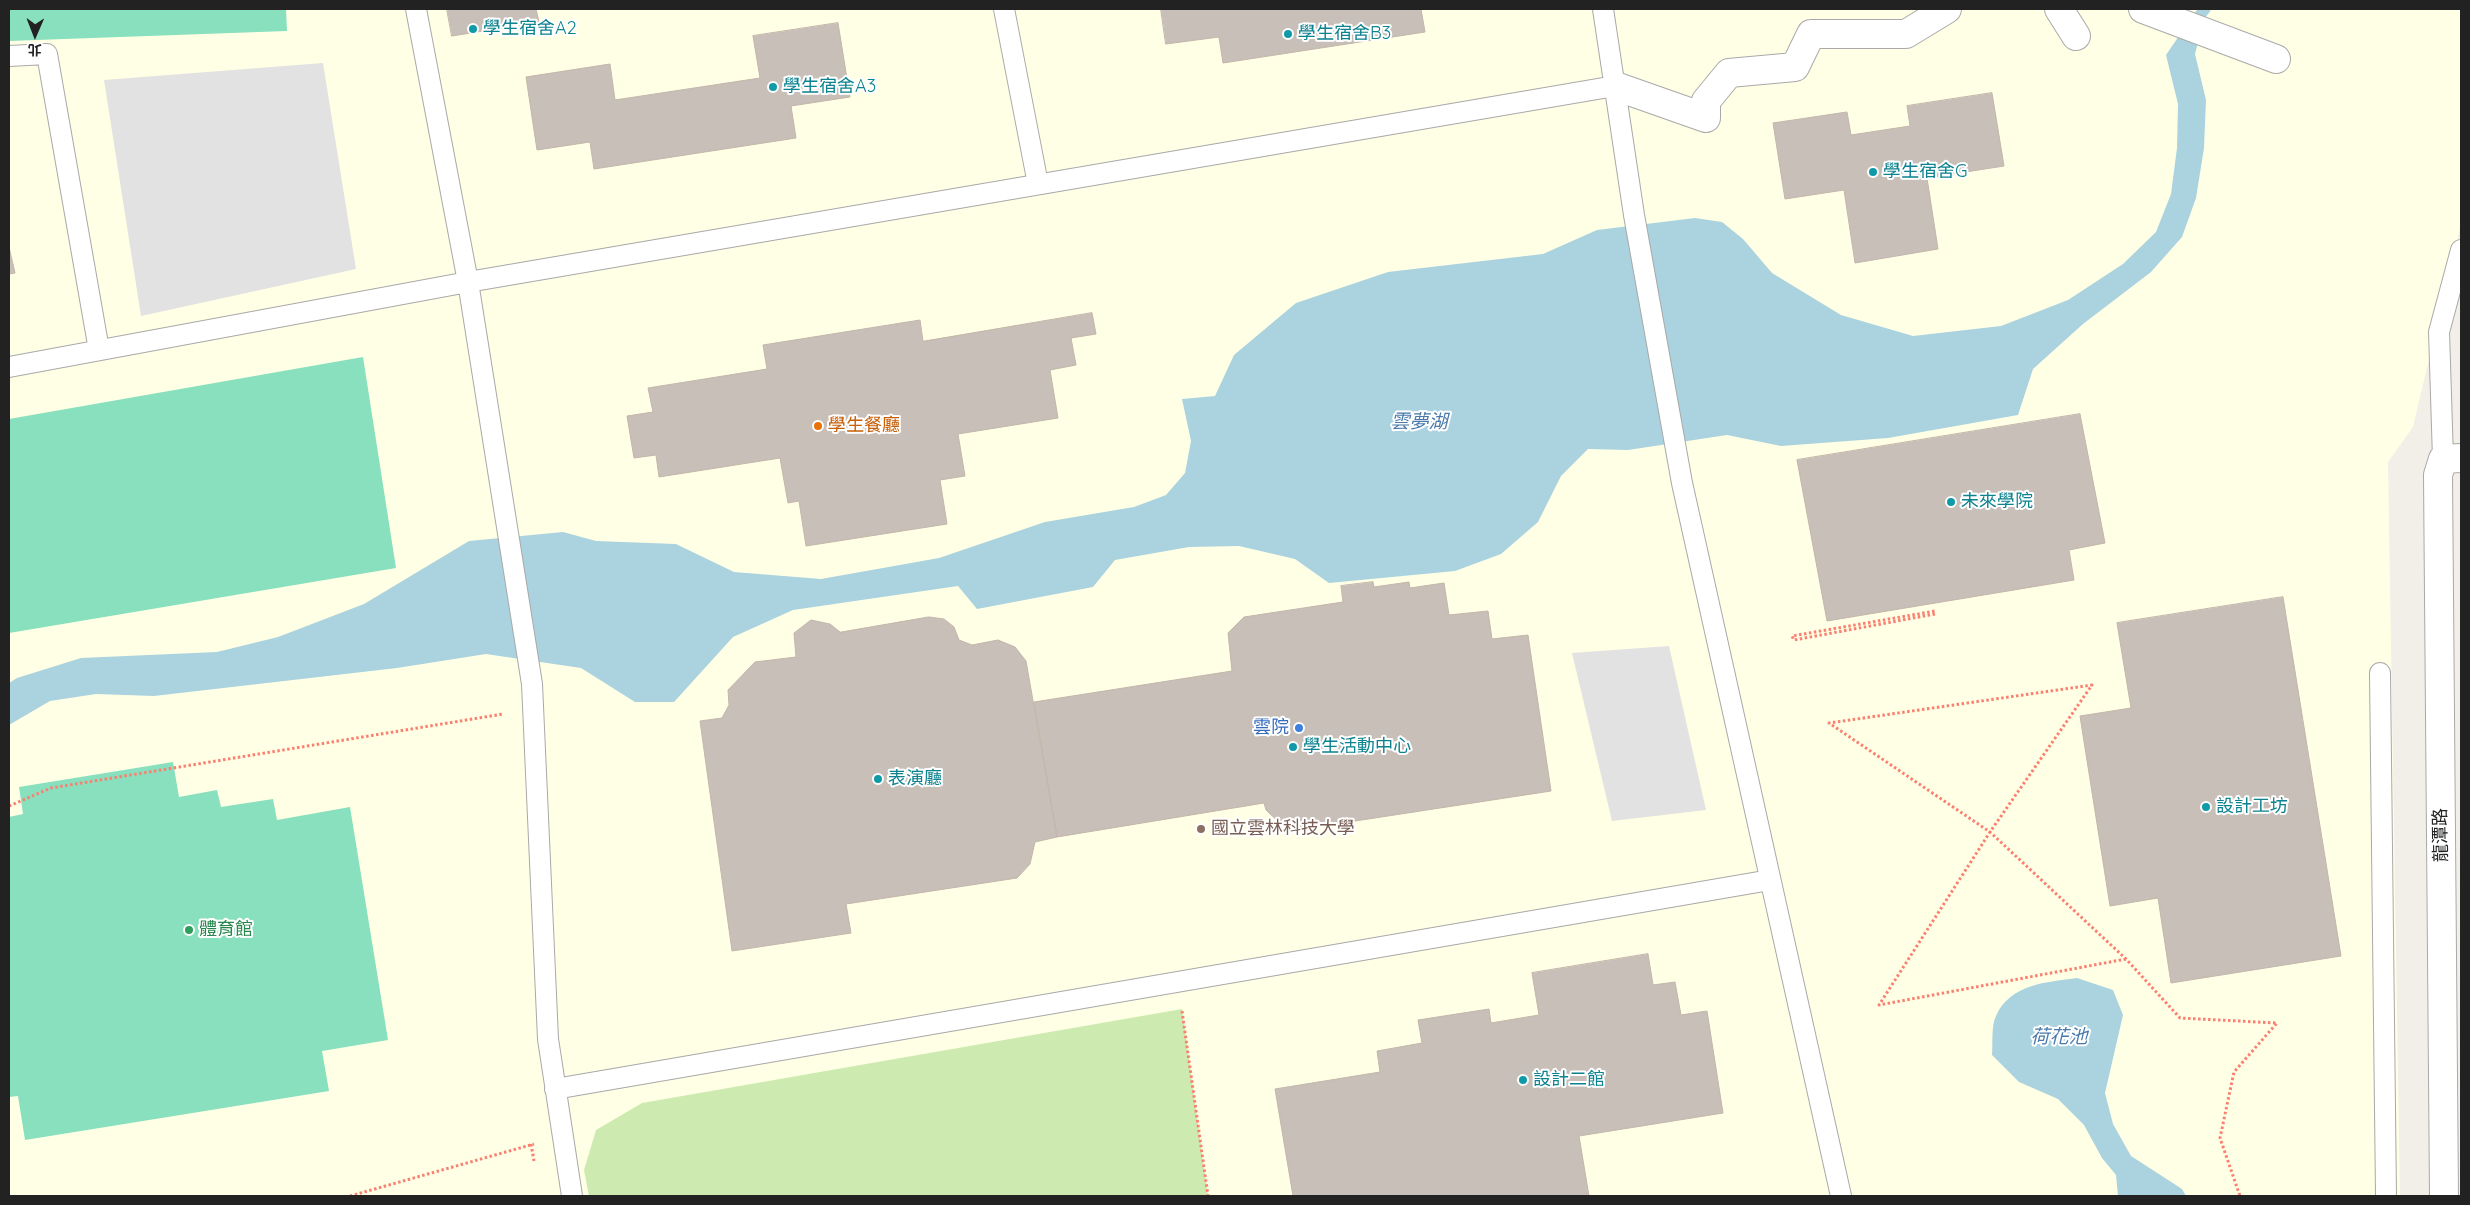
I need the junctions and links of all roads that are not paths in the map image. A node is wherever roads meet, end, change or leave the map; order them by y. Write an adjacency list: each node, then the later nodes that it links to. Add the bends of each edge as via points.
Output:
1 (416, 9): 13 (lane)
2 (1004, 9): 11 (lane)
3 (1603, 9): 10 (lane)
4 (1947, 9): 10 (street, via 1906,34 1811,34 1795,66 1729,73 1706,101 1706,118)
5 (2059, 9): 7 (street)
6 (2143, 9): 9 (street)
7 (2076, 36)
8 (9, 56): 14 (lane, via 47,54)
9 (2276, 59)
10 (1615, 86): 11 (lane); 18 (lane, via 1634,215 1682,483)
11 (1038, 184): 13 (lane)
12 (2461, 250): 16 (lane, via 2439,332)
13 (468, 282): 14 (lane); 19 (lane, via 532,684 548,1039)
14 (99, 350): 15 (lane)
15 (9, 367)
16 (2448, 464): 23 (street, 龍潭路)
17 (2380, 672): 22 (lane)
18 (1770, 880): 19 (lane); 21 (lane)
19 (555, 1089): 20 (lane)
20 (572, 1196)
21 (1841, 1196)
22 (2386, 1196)
23 (2444, 1196)

